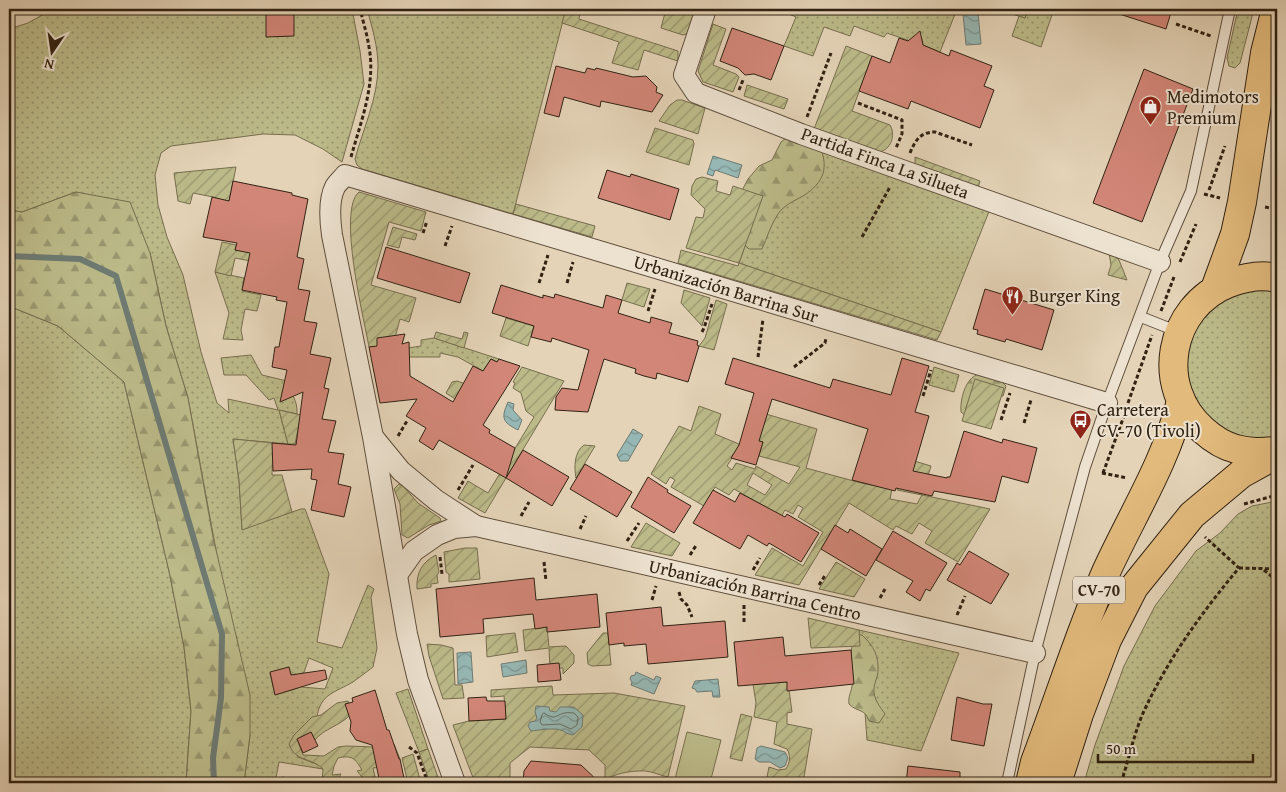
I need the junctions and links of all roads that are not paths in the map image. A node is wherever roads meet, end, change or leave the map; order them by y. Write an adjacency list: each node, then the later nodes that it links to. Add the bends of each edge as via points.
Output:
1 (706, 9): 5 (street, Partida Finca La Silueta, via 684,75 696,93 801,134)
2 (1230, 9): 5 (lane, via 1191,191)
3 (1276, 9): 7 (main road, CV-70, via 1265,53 1242,202 1235,234)
4 (345, 175): 11 (street, Urbanización Barrina Sur); 12 (street, Urbanización Barrina Centro, via 335,187 332,197 331,223)
5 (1160, 262): 8 (lane)
6 (1277, 278): 7 (main road, CV-70, via 1242,278)
7 (1215, 288): 9 (main road, CV-70, via 1193,307)
8 (1141, 317): 9 (lane); 11 (lane)
9 (1179, 332): 10 (main road, CV-70, via 1173,355 1174,378)
10 (1181, 401): 13 (main road, CV-70, via 1194,422 1213,438 1235,449); 19 (main road, CV-70, via 1172,430 1089,616)
11 (1107, 403): 16 (lane)
12 (373, 437): 14 (street, Urbanización Barrina Centro, via 401,471 436,500); 15 (street, Urbanización Barrina Centro)
13 (1277, 452): 20 (main road, CV-70, via 1241,474 1192,515 1134,587 1107,640)
14 (476, 526): 15 (street, Urbanización Barrina Centro, via 454,528 437,535 414,551); 16 (street, Urbanización Barrina Centro)
15 (397, 575): 17 (street, via 418,680)
16 (1035, 653): 18 (lane)
17 (455, 783)
18 (1007, 783)
19 (1030, 783)
20 (1057, 783)

